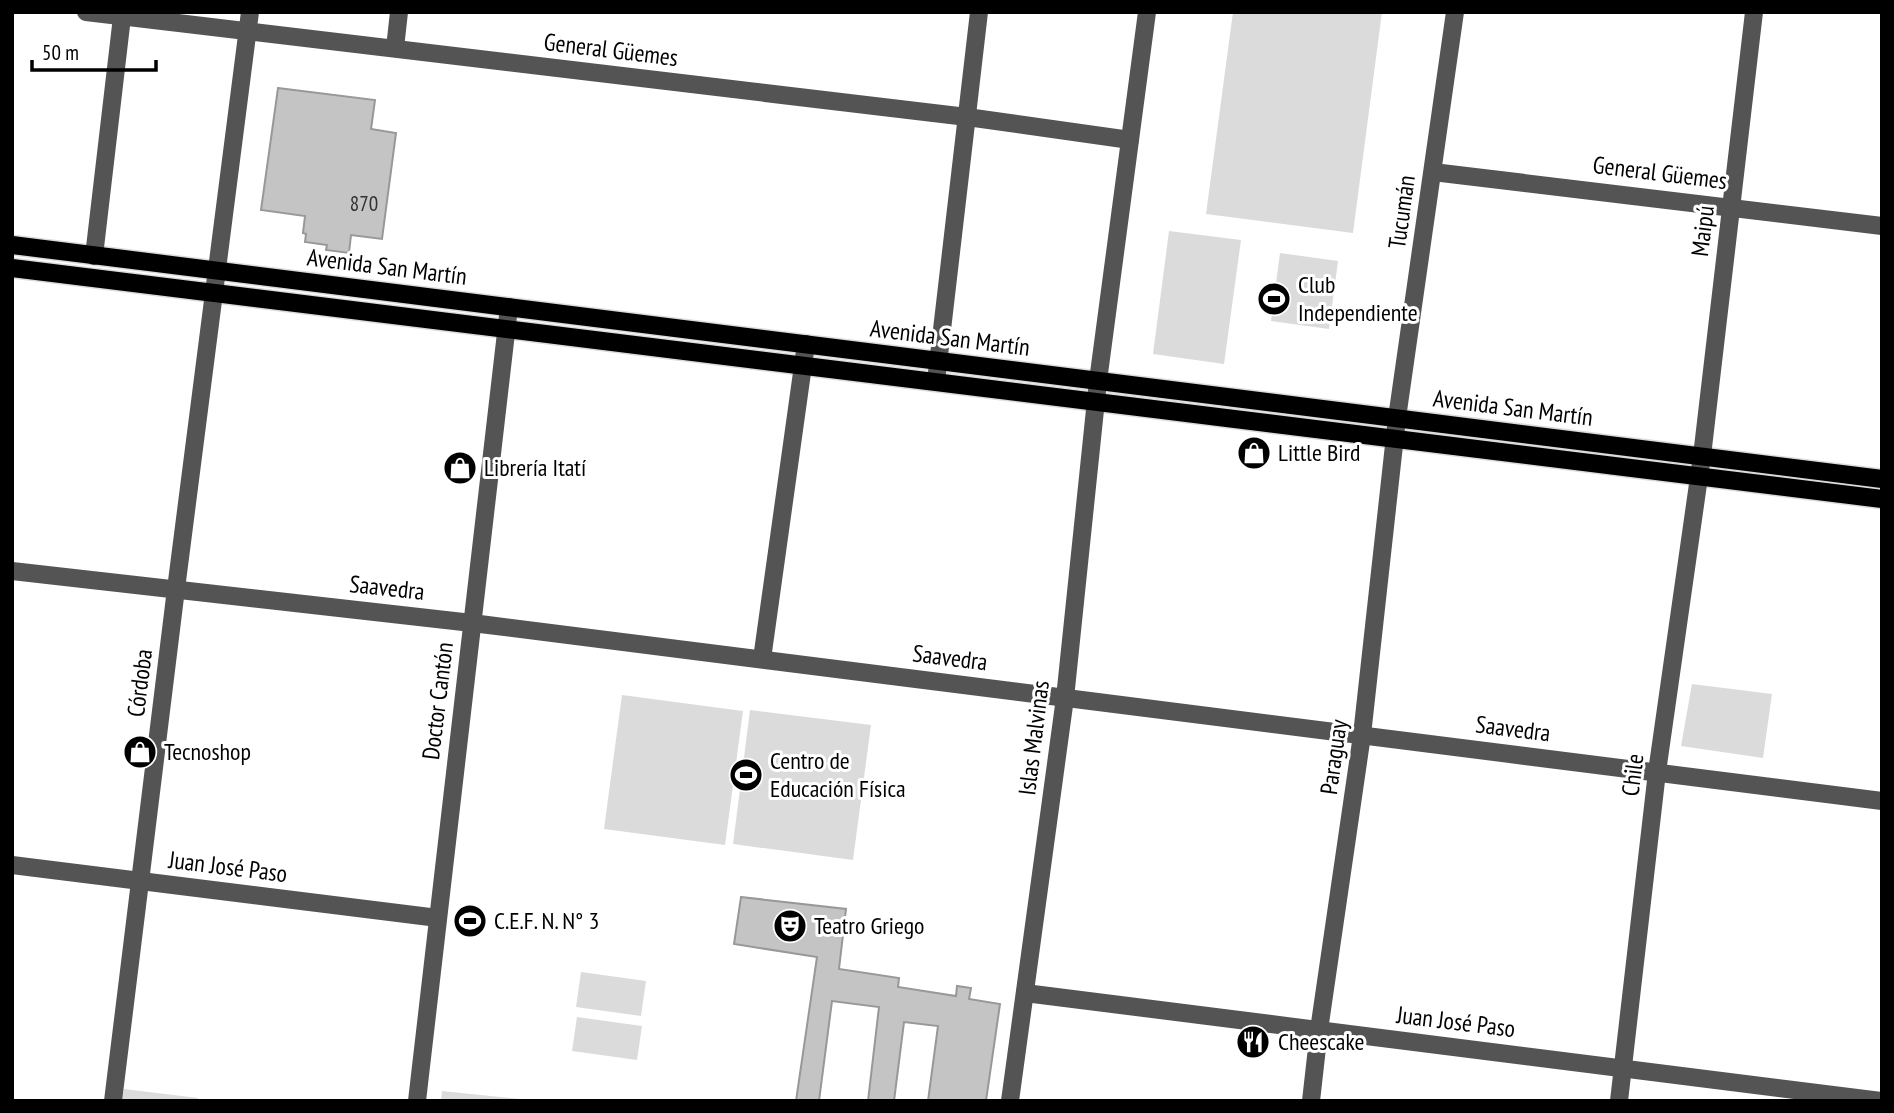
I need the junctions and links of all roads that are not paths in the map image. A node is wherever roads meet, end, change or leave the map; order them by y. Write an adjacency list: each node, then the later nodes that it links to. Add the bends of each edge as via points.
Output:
1 (86, 12): 7 (street, General Güemes)
2 (399, 12): 9 (street)
3 (979, 12): 10 (street)
4 (1147, 12): 11 (street, Islas Malvinas)
5 (1455, 12): 12 (street, Tucumán)
6 (1754, 12): 13 (street, Maipú)
7 (122, 17): 8 (street, General Güemes); 16 (street)
8 (249, 21): 9 (street, General Güemes); 18 (street, Córdoba)
9 (395, 48): 10 (street, General Güemes)
10 (967, 117): 11 (street, General Güemes); 23 (street)
11 (1130, 140): 26 (street, Islas Malvinas)
12 (1433, 172): 13 (street, General Güemes); 28 (street, Tucumán)
13 (1731, 206): 14 (street, General Güemes); 30 (street, Maipú)
14 (1882, 226)
15 (12, 245): 16 (main road, Avenida San Martín)
16 (94, 256): 18 (main road, Avenida San Martín)
17 (12, 268): 19 (main road, Avenida San Martín)
18 (216, 271): 19 (street, Córdoba); 20 (main road, Avenida San Martín)
19 (213, 292): 21 (main road, Avenida San Martín); 35 (street, Córdoba)
20 (509, 307): 21 (street, Doctor Cantón); 22 (main road, Avenida San Martín)
21 (507, 328): 24 (main road, Avenida San Martín); 36 (street, Doctor Cantón)
22 (806, 344): 23 (main road, Avenida San Martín); 24 (street)
23 (938, 361): 25 (street); 26 (main road, Avenida San Martín)
24 (803, 365): 25 (main road, Avenida San Martín); 37 (street)
25 (936, 381): 27 (main road, Avenida San Martín)
26 (1098, 381): 27 (street, Islas Malvinas); 28 (main road, Avenida San Martín)
27 (1096, 401): 29 (main road, Avenida San Martín); 38 (street, Islas Malvinas)
28 (1397, 418): 29 (street, Paraguay); 30 (main road, Avenida San Martín)
29 (1395, 438): 31 (main road, Avenida San Martín); 39 (street, Paraguay)
30 (1702, 456): 31 (street, Chile); 32 (main road, Avenida San Martín)
31 (1699, 476): 33 (main road, Avenida San Martín); 40 (street, Chile)
32 (1882, 479)
33 (1882, 499)
34 (12, 570): 35 (street, Saavedra)
35 (176, 589): 36 (street, Saavedra); 43 (street, Córdoba)
36 (472, 623): 37 (street, Saavedra); 44 (street, Doctor Cantón)
37 (762, 659): 38 (street, Saavedra)
38 (1065, 698): 39 (street, Saavedra); 45 (street, Islas Malvinas)
39 (1362, 735): 40 (street, Saavedra); 46 (street, Paraguay)
40 (1657, 772): 41 (street, Saavedra); 47 (street, Chile)
41 (1882, 800)
42 (12, 865): 43 (street, Juan José Paso)
43 (140, 881): 44 (street, Juan José Paso); 48 (street, Córdoba)
44 (438, 918): 49 (street, Doctor Cantón)
45 (1025, 993): 46 (street, Juan José Paso); 50 (street, Islas Malvinas)
46 (1319, 1030): 47 (street, Juan José Paso); 51 (street, Paraguay)
47 (1624, 1068): 52 (street, Chile); 53 (street, Juan José Paso)
48 (113, 1101)
49 (417, 1101)
50 (1010, 1101)
51 (1311, 1101)
52 (1619, 1101)
53 (1881, 1101)

